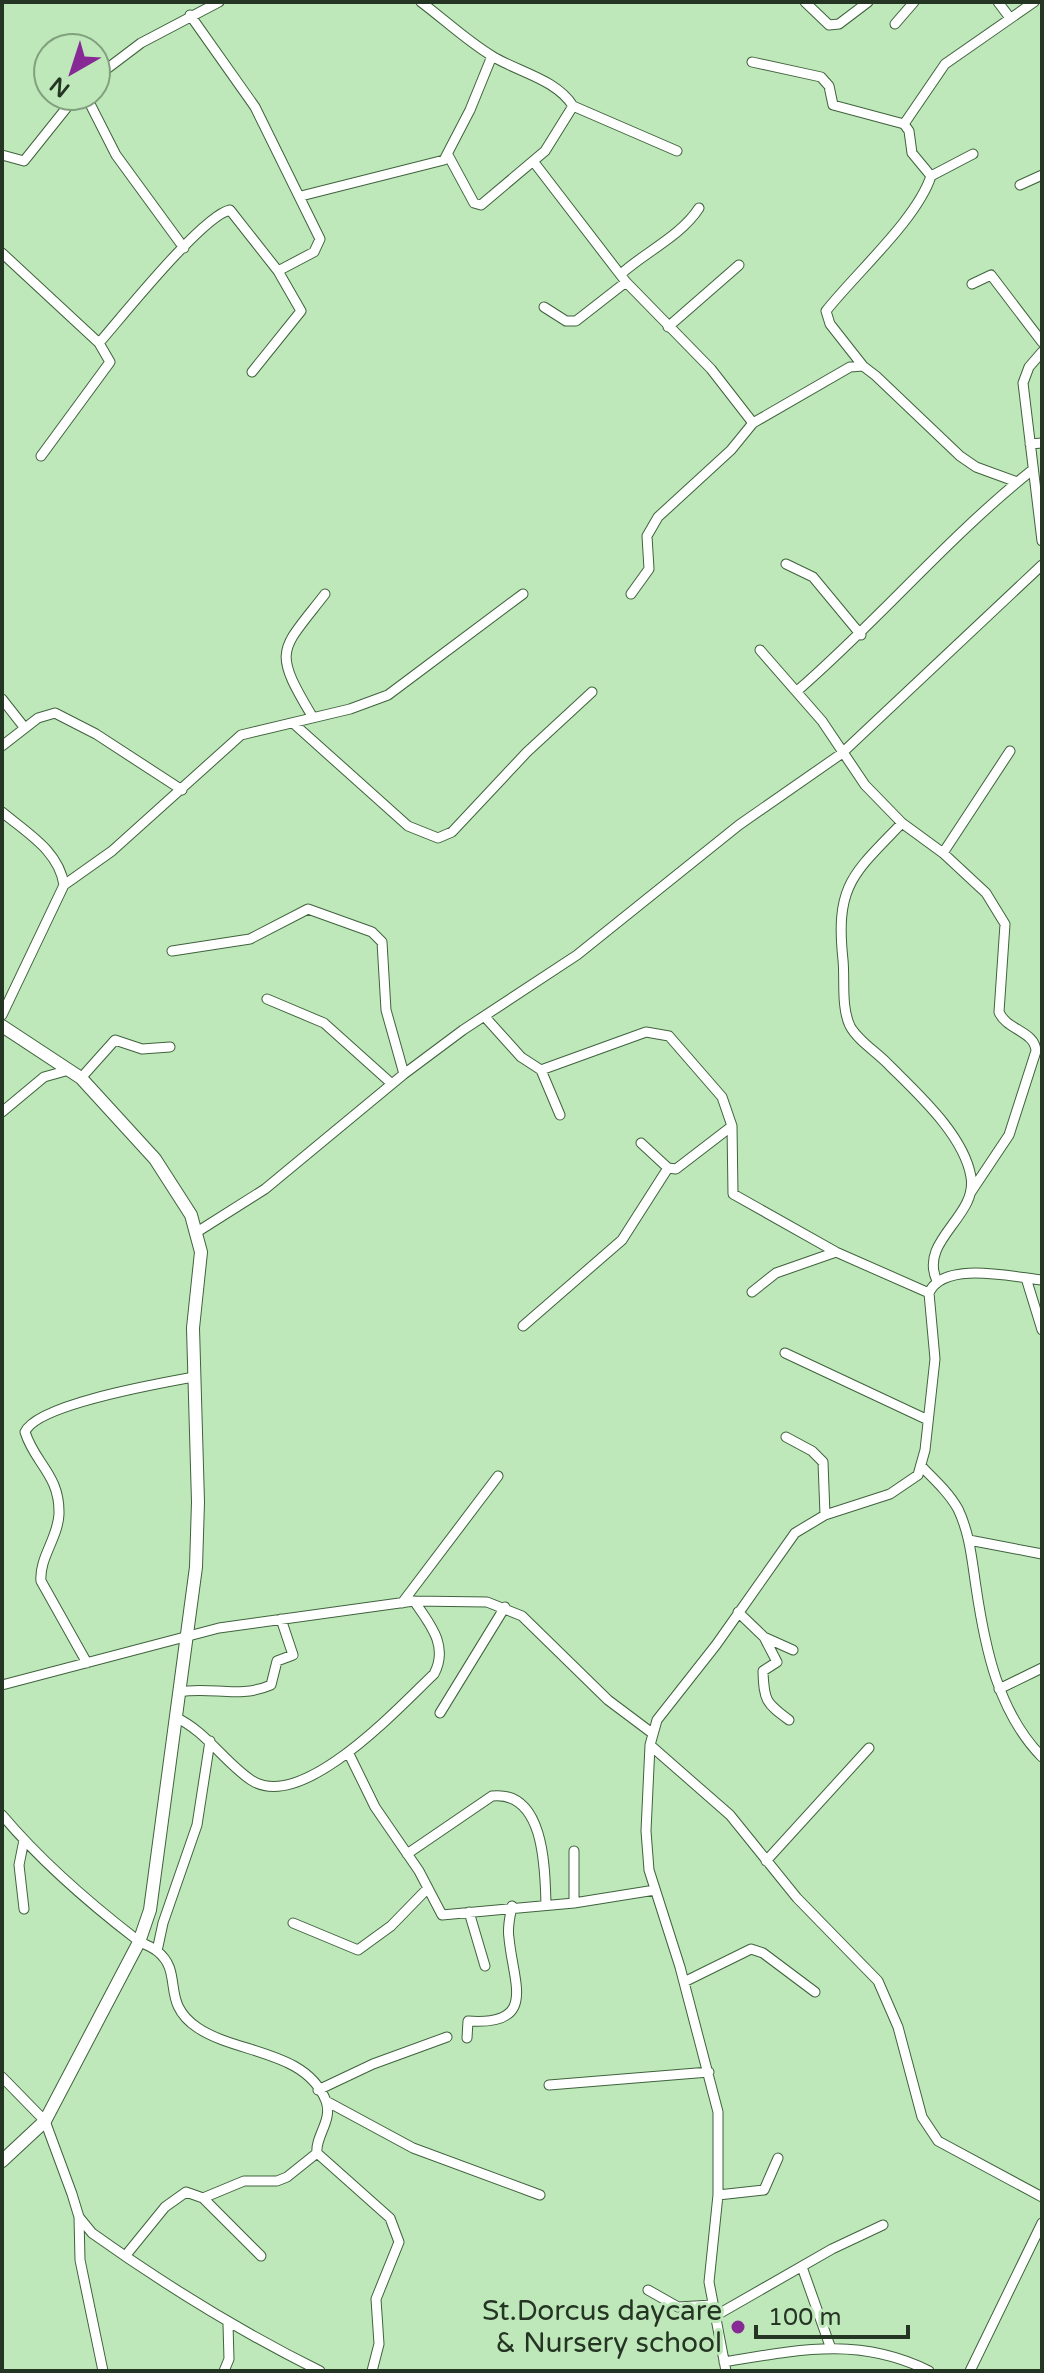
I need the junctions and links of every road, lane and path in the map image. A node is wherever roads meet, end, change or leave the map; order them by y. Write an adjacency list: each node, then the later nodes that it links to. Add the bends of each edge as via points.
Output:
1 (219, 2): 8 (street)
2 (421, 2): 11 (street)
3 (805, 2): 4 (street, via 824,23 833,25)
4 (868, 2)
5 (914, 2): 10 (street)
6 (998, 2): 9 (street)
7 (1034, 2): 9 (street)
8 (190, 15): 13 (street); 26 (street, via 255,107)
9 (1010, 18): 17 (street, via 940,68)
10 (895, 24)
11 (492, 56): 14 (street, via 540,79); 21 (street)
12 (752, 62): 17 (street, via 821,77 833,105)
13 (112, 65)
14 (573, 106): 18 (street); 22 (street)
15 (63, 112): 20 (street, via 24,161)
16 (94, 112): 28 (street, via 116,155)
17 (904, 124): 24 (street, via 912,153)
18 (677, 151)
19 (973, 154): 24 (street)
20 (2, 155)
21 (448, 155): 22 (street, via 478,205); 26 (street, via 438,163)
22 (533, 161): 32 (street)
23 (1042, 175): 25 (street)
24 (931, 176): 39 (street, via 899,225 826,311)
25 (1020, 185)
26 (301, 196): 31 (street, via 319,246)
27 (699, 208): 32 (street)
28 (184, 248): 31 (street, via 230,210); 37 (street)
29 (2, 253): 37 (street)
30 (739, 265): 35 (street)
31 (278, 271): 40 (street, via 301,311)
32 (623, 278): 34 (street, via 576,321 566,321); 35 (street)
33 (972, 284): 36 (street, via 991,275)
34 (544, 307)
35 (668, 327): 41 (street, via 711,369)
36 (1042, 342)
37 (99, 343): 44 (street, via 110,362)
38 (1042, 352): 43 (street, via 1023,383)
39 (863, 366): 41 (street, via 838,371); 46 (street, via 960,456)
40 (252, 372)
41 (753, 423): 52 (street, via 650,526 649,569)
42 (1042, 443): 43 (street)
43 (1030, 444): 45 (street)
44 (41, 456)
45 (1031, 471): 46 (street); 47 (street)
46 (1017, 482): 53 (street)
47 (1042, 541)
48 (786, 564): 53 (street, via 813,577)
49 (1042, 565): 63 (street)
50 (325, 594): 58 (street, via 287,641 285,653 290,680)
51 (523, 594): 58 (street, via 388,695)
52 (631, 594)
53 (861, 635): 55 (street)
54 (760, 650): 55 (street)
55 (797, 691): 63 (street)
56 (592, 692): 59 (street, via 452,832 438,838 408,826)
57 (2, 699): 60 (street)
58 (312, 716): 59 (street)
59 (293, 723): 64 (street, via 241,735)
60 (24, 727): 61 (street); 64 (street, via 55,713)
61 (2, 746)
62 (1010, 751): 67 (street)
63 (841, 754): 66 (street); 72 (street, via 739,825 577,955)
64 (182, 790): 68 (street)
65 (2, 812): 68 (street, via 46,848 62,868)
66 (902, 823): 67 (street); 85 (street, via 866,862 841,901 845,1010 854,1031 957,1144)
67 (943, 853): 85 (street, via 986,893 1005,924 999,1012 1036,1044 1009,1135)
68 (64, 885): 71 (street)
69 (172, 951): 77 (street, via 250,939 308,909 372,932 382,942 386,1010)
70 (267, 999): 79 (street, via 331,1028)
71 (2, 1015)
72 (485, 1017): 76 (street, via 521,1057); 77 (street)
73 (2, 1026): 75 (street)
74 (170, 1047): 78 (street, via 142,1049 115,1040)
75 (69, 1070): 78 (street); 80 (street, via 44,1077)
76 (541, 1070): 81 (street); 82 (street, via 646,1032 669,1036 722,1097)
77 (404, 1074): 79 (street)
78 (81, 1078): 86 (street, via 155,1159)
79 (392, 1084): 86 (street, via 265,1189)
80 (2, 1112)
81 (560, 1115)
82 (732, 1126): 84 (street, via 679,1169); 87 (street, via 733,1194)
83 (641, 1143): 84 (street)
84 (668, 1168): 93 (street, via 622,1240)
85 (971, 1192): 90 (street, via 934,1253)
86 (197, 1232): 96 (street, via 201,1252)
87 (836, 1252): 91 (street, via 776,1273); 92 (street)
88 (1026, 1278): 89 (street); 90 (street, via 963,1273); 94 (street)
89 (1042, 1280)
90 (937, 1281): 92 (street)
91 (752, 1292)
92 (929, 1293): 97 (street, via 935,1359)
93 (523, 1326)
94 (1042, 1330)
95 (785, 1353): 97 (street)
96 (194, 1377): 109 (street, via 198,1502); 112 (street, via 75,1404 28,1425 25,1432 58,1495 59,1516 41,1581)
97 (928, 1420): 99 (street)
98 (786, 1437): 101 (street, via 823,1462)
99 (922, 1467): 101 (street, via 890,1494); 102 (street, via 958,1509)
100 (498, 1476): 105 (street)
101 (825, 1515): 107 (street, via 795,1533)
102 (969, 1540): 103 (street); 115 (street)
103 (1042, 1554)
104 (414, 1601): 105 (street); 106 (street); 124 (street, via 439,1643 439,1664)
105 (402, 1603): 108 (street)
106 (505, 1607): 117 (street); 120 (street)
107 (738, 1612): 110 (street); 120 (street)
108 (281, 1619): 109 (street); 116 (street, via 293,1655 277,1661 271,1685 246,1693)
109 (187, 1636): 112 (street); 116 (street)
110 (764, 1637): 111 (street); 119 (street, via 777,1662 763,1671 767,1704)
111 (793, 1650)
112 (87, 1663): 114 (street)
113 (1042, 1668): 115 (street)
114 (2, 1685)
115 (999, 1689): 125 (street, via 1022,1734)
116 (179, 1692): 118 (street)
117 (440, 1713)
118 (175, 1717): 121 (street); 139 (street, via 158,1870)
119 (789, 1720)
120 (652, 1733): 122 (street)
121 (210, 1741): 124 (street, via 264,1786 309,1775); 140 (street, via 197,1825)
122 (650, 1745): 130 (street, via 716,1801); 132 (street, via 646,1841)
123 (869, 1748): 130 (street)
124 (349, 1754): 129 (street, via 375,1807)
125 (1042, 1757)
126 (2, 1815): 127 (street)
127 (24, 1840): 136 (street, via 19,1865); 139 (street)
128 (574, 1851): 133 (street)
129 (407, 1854): 131 (street); 134 (street, via 492,1796 502,1795 523,1806 533,1823 546,1856)
130 (766, 1861): 157 (street, via 878,1981 931,2133 947,2147)
131 (428, 1888): 137 (street, via 442,1915); 138 (street, via 358,1950)
132 (655, 1890): 133 (street); 142 (street)
133 (574, 1903): 134 (street)
134 (546, 1905): 135 (street)
135 (512, 1906): 137 (street); 145 (street, via 508,1934 518,1983 513,2011 504,2019 468,2021)
136 (24, 1909)
137 (469, 1912): 141 (street)
138 (293, 1923)
139 (139, 1942): 140 (street); 151 (street)
140 (157, 1951): 149 (street, via 172,1972 176,2007 186,2020 238,2048 298,2067)
141 (485, 1966)
142 (684, 1982): 143 (street, via 751,1949); 146 (street)
143 (815, 1992)
144 (447, 2037): 149 (street)
145 (467, 2038)
146 (709, 2072): 148 (street); 156 (street, via 718,2112)
147 (2, 2077): 151 (street)
148 (549, 2085)
149 (318, 2090): 150 (street)
150 (326, 2101): 152 (street, via 327,2126); 155 (street, via 413,2148)
151 (45, 2121): 154 (street); 159 (street)
152 (317, 2153): 158 (street, via 287,2177 244,2181); 173 (street, via 359,2187 397,2232 399,2242 376,2299 379,2344)
153 (778, 2158): 156 (street, via 764,2190)
154 (2, 2161)
155 (540, 2195)
156 (718, 2195): 166 (street, via 709,2282)
157 (1042, 2197)
158 (203, 2198): 162 (street, via 194,2192 176,2196); 163 (street)
159 (79, 2217): 162 (street, via 92,2233); 170 (street, via 80,2260)
160 (1042, 2224): 175 (street)
161 (883, 2225): 164 (street)
162 (126, 2255): 167 (street)
163 (261, 2256)
164 (802, 2267): 166 (street); 168 (street)
165 (648, 2290): 166 (street, via 678,2307)
166 (713, 2311): 169 (street)
167 (228, 2324): 171 (street); 172 (street)
168 (830, 2346): 169 (street); 174 (street, via 880,2354)
169 (725, 2367)
170 (103, 2371)
171 (224, 2371)
172 (320, 2371)
173 (372, 2371)
174 (929, 2371)
175 (970, 2371)

